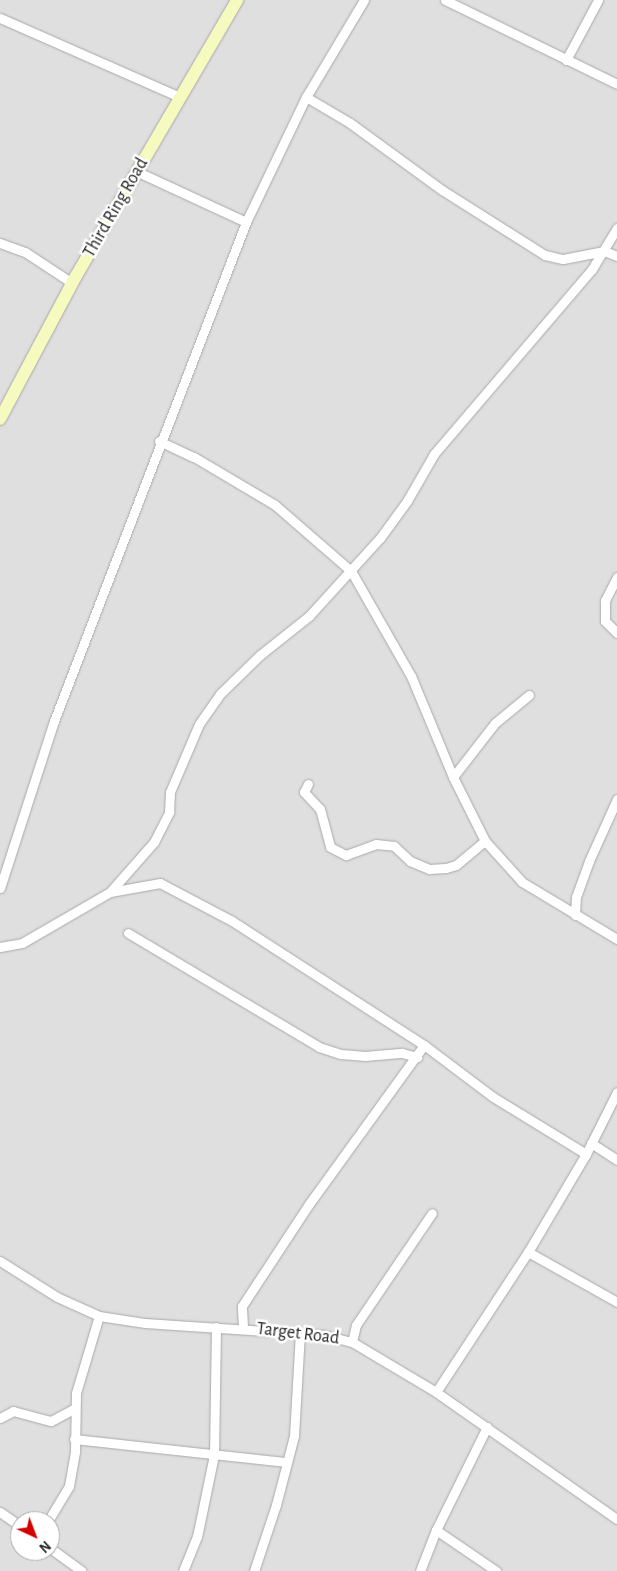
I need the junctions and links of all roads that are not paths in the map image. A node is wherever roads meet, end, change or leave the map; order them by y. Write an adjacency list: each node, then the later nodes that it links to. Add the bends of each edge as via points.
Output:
1 (236, 0): 8 (street, Third Ring Road)
2 (364, 0): 9 (street)
3 (446, 0): 6 (street)
4 (598, 0): 6 (street)
5 (0, 18): 8 (street)
6 (566, 60): 7 (street)
7 (617, 84)
8 (178, 96): 10 (street, Third Ring Road)
9 (306, 96): 11 (street); 14 (street, via 532,248 563,259)
10 (138, 172): 11 (street); 16 (street, Third Ring Road)
11 (246, 222): 18 (street)
12 (617, 228): 14 (street)
13 (0, 243): 16 (street, via 25,252)
14 (604, 251): 15 (street); 19 (street, via 434,454 407,501)
15 (617, 256)
16 (72, 283): 17 (street, Third Ring Road)
17 (0, 419)
18 (159, 441): 19 (street, via 194,457 275,505); 27 (street, via 54,721)
19 (351, 571): 23 (street, via 411,676); 28 (street, via 309,616 260,655 221,693 199,724 170,792 169,812 154,842)
20 (617, 578): 21 (street, via 605,601 605,621)
21 (617, 633)
22 (529, 695): 23 (street, via 495,723)
23 (453, 777): 26 (street)
24 (308, 784): 26 (street, via 304,792 320,809 330,847 346,854 376,844 394,846 410,861 429,869 446,868 456,865)
25 (617, 799): 29 (street, via 589,861 576,897)
26 (485, 841): 29 (street, via 522,882)
27 (0, 888)
28 (110, 892): 32 (street, via 22,943); 33 (street, via 160,883 194,899)
29 (575, 915): 31 (street)
30 (128, 933): 34 (street, via 319,1047 357,1055 402,1053)
31 (617, 939)
32 (0, 947)
33 (424, 1046): 34 (street); 37 (street, via 493,1097)
34 (417, 1057): 45 (street, via 309,1204 242,1306)
35 (617, 1092): 36 (street)
36 (591, 1143): 37 (street); 38 (street)
37 (586, 1154): 40 (street)
38 (617, 1160)
39 (432, 1213): 47 (street, via 356,1325)
40 (528, 1252): 42 (street); 48 (street)
41 (0, 1261): 43 (street, Target Road, via 49,1292)
42 (617, 1302)
43 (99, 1316): 44 (street, Target Road); 49 (street, via 84,1362)
44 (216, 1327): 45 (street, Target Road); 53 (street)
45 (243, 1327): 46 (street, Target Road)
46 (300, 1333): 47 (street, Target Road); 54 (street, via 298,1403)
47 (352, 1342): 48 (street, Target Road)
48 (436, 1392): 51 (street, Target Road)
49 (74, 1409): 50 (street, via 52,1421 13,1411); 52 (street)
50 (0, 1418)
51 (487, 1427): 56 (street, Target Road); 57 (street)
52 (74, 1439): 53 (street); 55 (street, via 69,1486)
53 (214, 1455): 54 (street); 61 (street, via 198,1537)
54 (287, 1462): 62 (street)
55 (54, 1511)
56 (617, 1519)
57 (436, 1530): 63 (street); 64 (street)
58 (60, 1557): 59 (street)
59 (72, 1568): 60 (street)
60 (82, 1571)
61 (184, 1571)
62 (254, 1571)
63 (420, 1571)
64 (496, 1571)

